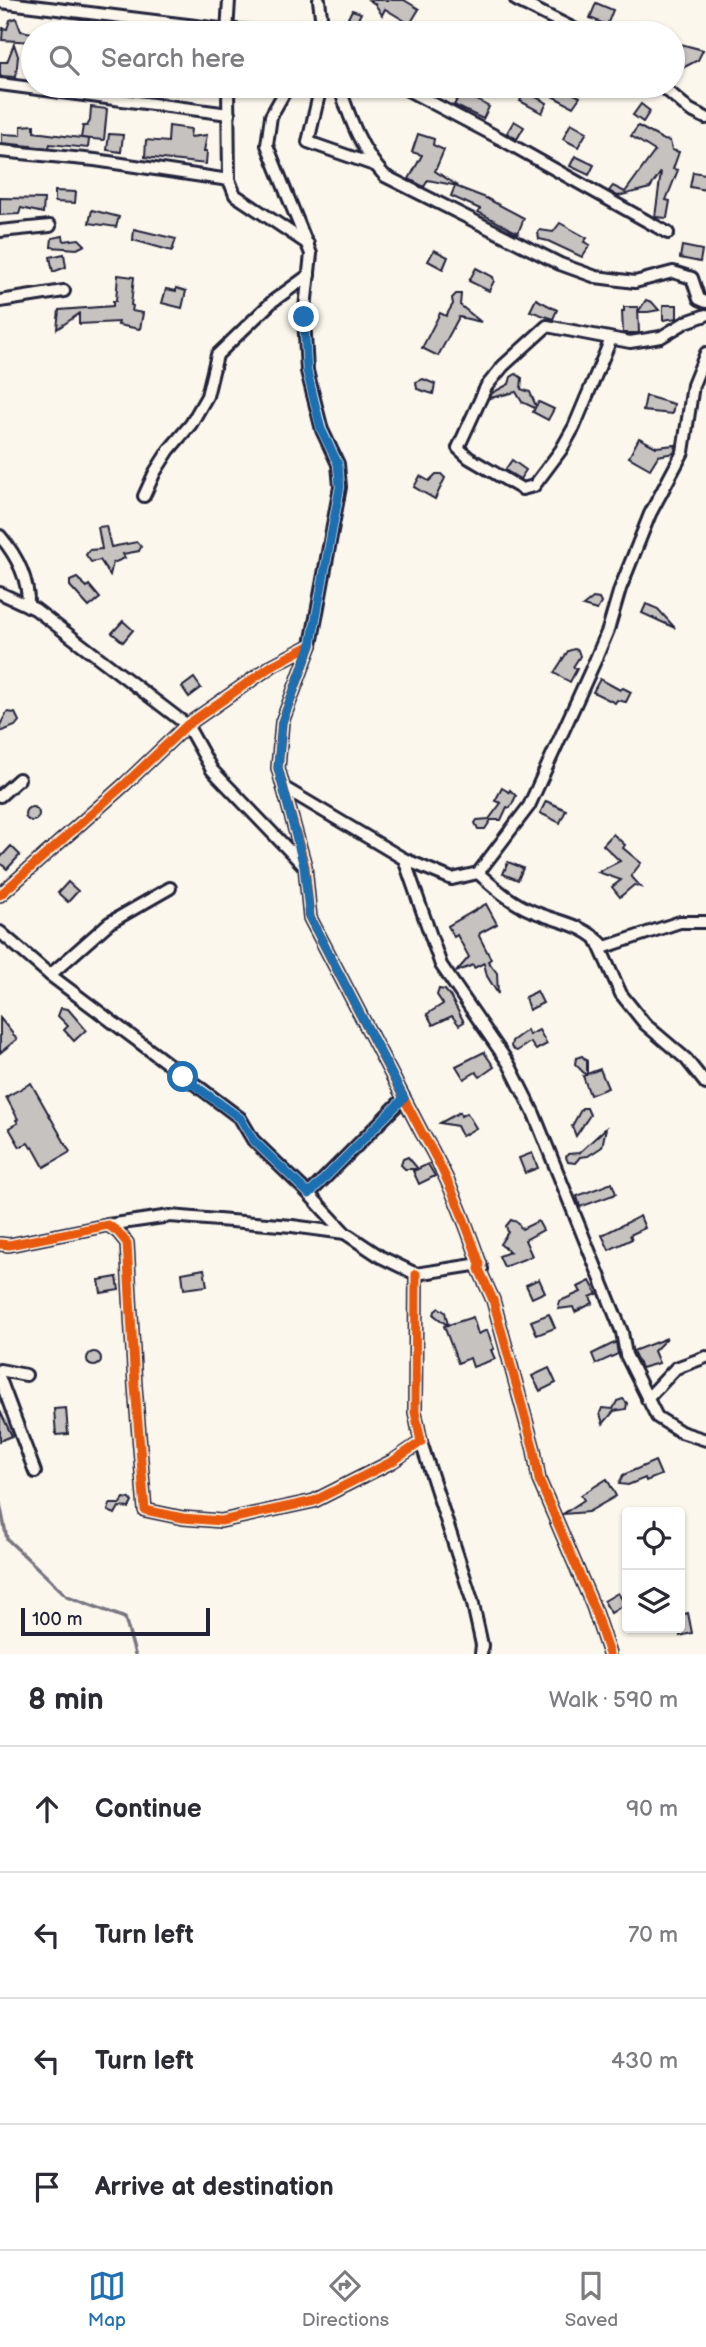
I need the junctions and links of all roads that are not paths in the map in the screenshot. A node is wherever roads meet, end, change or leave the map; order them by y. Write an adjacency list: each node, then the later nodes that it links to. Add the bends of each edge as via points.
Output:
1 (229, 0): 6 (street)
2 (319, 0): 7 (street)
3 (516, 0): 8 (street)
4 (0, 2): 5 (street)
5 (149, 21)
6 (228, 21)
7 (320, 21)
8 (558, 21)
9 (0, 83): 10 (street)
10 (21, 86)
11 (111, 98): 18 (street)
12 (228, 98): 18 (street)
13 (281, 98): 26 (street, via 271,116 268,145)
14 (318, 98): 21 (street, via 308,142)
15 (343, 98): 21 (street)
16 (423, 98): 25 (street)
17 (676, 98): 19 (street)
18 (229, 114): 22 (street)
19 (706, 118)
20 (0, 151): 22 (street)
21 (374, 165): 30 (street, via 401,185 560,264 614,281 635,282 673,272 692,278 699,299)
22 (229, 180): 26 (street, via 234,195)
23 (50, 226): 24 (street)
24 (0, 231)
25 (668, 233)
26 (308, 244): 27 (street)
27 (309, 275): 34 (street, via 273,301 217,355 207,396); 38 (street, via 304,317 307,371 321,429 338,464 340,487)
28 (64, 291): 29 (street)
29 (0, 301)
30 (706, 302)
31 (706, 315): 32 (street, via 661,337 630,342)
32 (611, 339): 32 (street, via 574,427 534,486 522,489 458,448 486,387 547,326)
33 (706, 353): 45 (street, via 693,386 683,452 650,514 596,661 529,806)
34 (144, 496)
35 (0, 536): 37 (street, via 14,552 29,590)
36 (0, 593): 37 (street)
37 (29, 606): 39 (street)
38 (311, 645): 39 (street, via 273,665); 41 (street, via 282,722 278,768)
39 (187, 725): 44 (street, via 212,770); 47 (street)
40 (19, 779): 42 (street)
41 (283, 787): 43 (street); 44 (street)
42 (0, 796)
43 (404, 859): 45 (street, via 452,879); 64 (street, via 441,965 509,1064 534,1114 622,1332 626,1355)
44 (304, 866): 53 (street, via 310,918)
45 (478, 873): 50 (street, via 529,911)
46 (170, 888): 51 (street, via 109,923)
47 (0, 895)
48 (706, 922): 50 (street, via 680,922 605,947)
49 (0, 932): 51 (street)
50 (594, 935): 52 (street, via 621,994)
51 (50, 975): 54 (street, via 240,1118 253,1140)
52 (706, 1084)
53 (404, 1098): 54 (street); 58 (street, via 441,1164)
54 (309, 1194): 56 (street)
55 (108, 1225): 56 (street, via 170,1216); 57 (street); 66 (street, via 127,1243 145,1510 221,1521 314,1501)
56 (345, 1233): 59 (street)
57 (0, 1244)
58 (480, 1264): 59 (street); 69 (street, via 539,1480)
59 (416, 1274): 66 (street, via 415,1412)
60 (706, 1357): 64 (street, via 676,1368)
61 (0, 1370): 62 (street)
62 (26, 1375)
63 (0, 1379): 67 (street)
64 (647, 1398): 65 (street, via 657,1417)
65 (706, 1440)
66 (421, 1442): 68 (street, via 472,1600)
67 (35, 1472)
68 (481, 1654)
69 (609, 1654)

